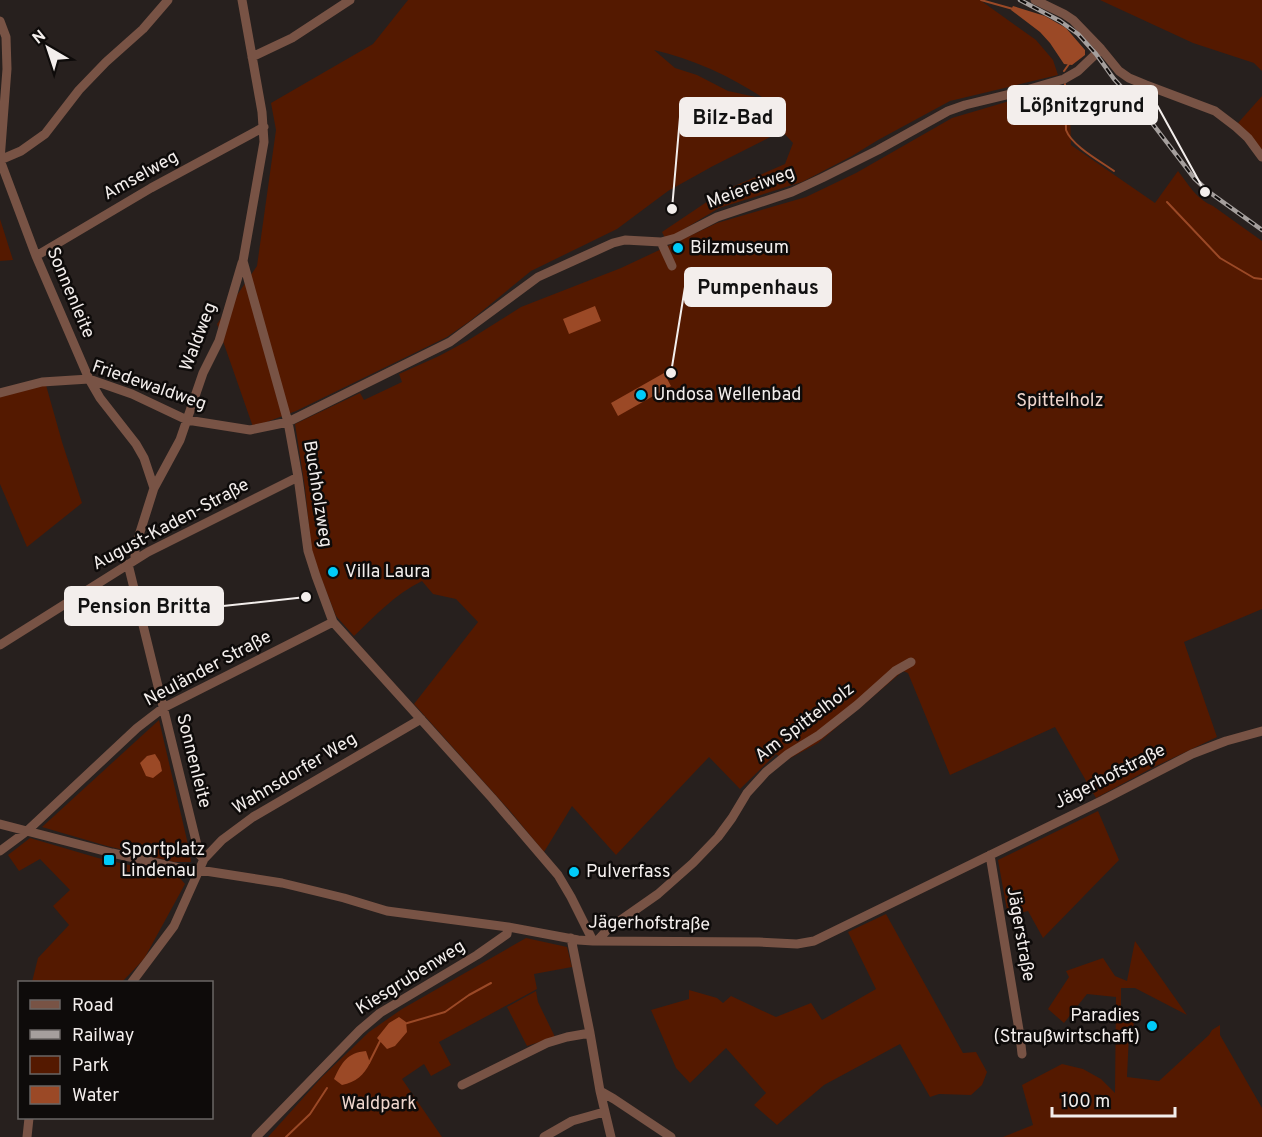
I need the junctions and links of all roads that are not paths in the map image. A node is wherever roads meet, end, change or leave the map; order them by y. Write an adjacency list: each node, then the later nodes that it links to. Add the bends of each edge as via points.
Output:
1 (168, 0): 10 (street, via 79,90 45,134)
2 (242, 0): 7 (street, Buchholzweg)
3 (350, 0): 7 (street, via 292,38)
4 (1035, 0): 6 (street, via 1073,20)
5 (0, 21): 10 (street, Sonnenleite, via 6,37 7,69)
6 (1101, 50): 9 (street, via 1129,78 1215,111 1248,138); 11 (street, Meiereiweg, via 1064,79 948,111 792,192 717,217)
7 (252, 57): 8 (street, Buchholzweg)
8 (264, 127): 12 (street, Amselweg); 13 (street, Buchholzweg)
9 (1262, 157)
10 (0, 160): 12 (street, Sonnenleite)
11 (661, 242): 14 (street); 18 (street, Meiereiweg, via 625,240 538,277 450,342)
12 (36, 256): 15 (street, Sonnenleite)
13 (243, 261): 17 (street, Waldweg, via 219,341 203,372); 18 (street, Buchholzweg)
14 (672, 266)
15 (89, 379): 16 (street, Friedewaldweg, via 42,382); 17 (street, Friedewaldweg); 20 (street, Sonnenleite, via 136,444)
16 (0, 393)
17 (187, 420): 18 (street, Friedewaldweg, via 250,430); 20 (street, Waldweg)
18 (288, 422): 19 (street, Buchholzweg)
19 (298, 477): 21 (street, August-Kaden-Straße); 22 (street, Buchholzweg, via 309,551)
20 (154, 488): 21 (street, Sonnenleite)
21 (131, 562): 23 (street, August-Kaden-Straße); 25 (street, Sonnenleite)
22 (333, 622): 25 (street, Neuländer Straße); 26 (street, Buchholzweg)
23 (0, 645)
24 (911, 662): 36 (street, Am Spittelholz, via 766,772 718,837 693,863)
25 (163, 708): 29 (street, Neuländer Straße); 32 (street, Sonnenleite, via 198,849)
26 (421, 719): 32 (street, Wahnsdorfer Weg, via 253,817); 36 (street, Buchholzweg, via 558,875)
27 (1262, 731): 31 (street, Jägerhofstraße, via 1192,754)
28 (0, 824): 29 (street, Jägerhofstraße)
29 (27, 831): 30 (street, Neuländer Straße); 33 (street, Jägerhofstraße, via 112,854)
30 (0, 851)
31 (990, 855): 36 (street, Jägerhofstraße, via 814,941); 39 (street, Jägerstraße)
32 (204, 859): 33 (street, Wahnsdorfer Weg)
33 (199, 870): 34 (street, Jägerhofstraße, via 282,883 387,911); 37 (street, via 174,926)
34 (508, 927): 35 (street, Jägerhofstraße); 45 (street, Kiesgrubenweg, via 507,934 477,956 380,1013)
35 (571, 938): 36 (street, Jägerhofstraße); 38 (street)
36 (595, 941)
37 (133, 981)
38 (590, 1033): 40 (street, via 547,1043); 41 (street)
39 (1022, 1054)
40 (462, 1085)
41 (600, 1091): 42 (street); 48 (street)
42 (604, 1112): 46 (street, via 572,1121); 47 (street)
43 (29, 1119): 44 (street)
44 (27, 1137)
45 (256, 1137)
46 (544, 1137)
47 (610, 1137)
48 (671, 1137)

